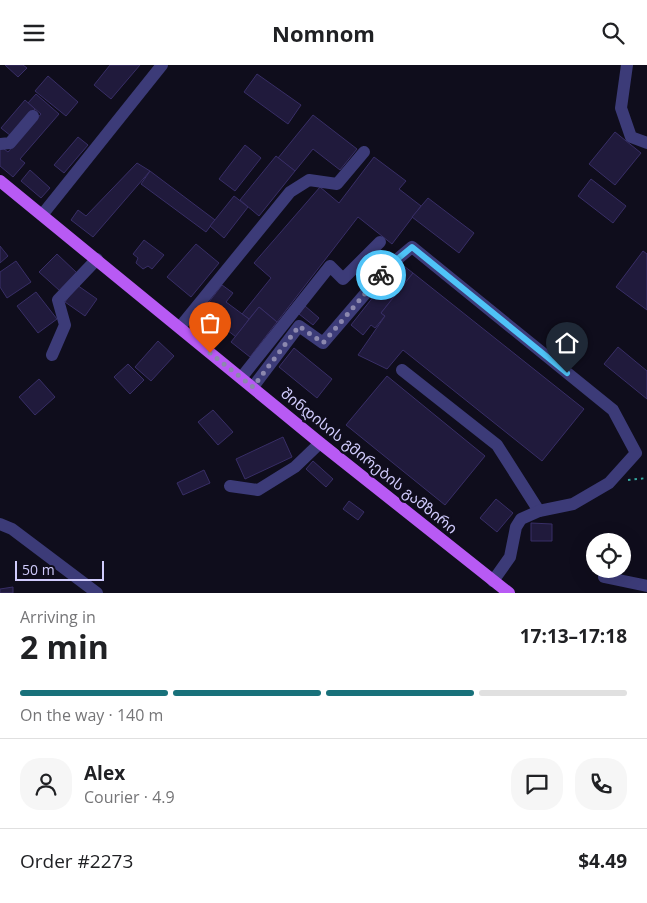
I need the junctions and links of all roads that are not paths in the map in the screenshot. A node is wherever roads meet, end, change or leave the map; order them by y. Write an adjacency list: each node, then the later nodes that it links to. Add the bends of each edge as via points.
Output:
1 (162, 65): 8 (street)
2 (627, 65): 5 (street, via 621,108 631,137)
3 (33, 116): 4 (street, via 10,143)
4 (0, 143)
5 (647, 143)
6 (364, 152): 11 (street, via 337,184 309,180 290,192)
7 (0, 181): 8 (main road, შინდისის გმირების გამზირი)
8 (42, 215): 10 (main road, შინდისის გმირების გამზირი)
9 (380, 242): 14 (street, via 343,279 330,266)
10 (97, 259): 11 (main road, შინდისის გმირების გამზირი); 12 (street, via 58,301 65,325)
11 (180, 327): 14 (main road, შინდისის გმირების გამზირი)
12 (52, 355)
13 (402, 370): 18 (street, via 496,445)
14 (241, 378): 15 (main road, შინდისის გმირების გამზირი)
15 (253, 387): 16 (main road, შინდისის გმირების გამზირი); 18 (street, via 299,326 323,343 389,266 412,247 613,410 636,453 608,483 573,504)
16 (320, 443): 17 (street, via 295,467 258,490); 21 (main road, შინდისის გმირების გამზირი)
17 (230, 486)
18 (539, 511): 21 (street, via 521,519 516,527 510,557)
19 (0, 524): 23 (street, via 12,529)
20 (609, 578): 22 (street)
21 (493, 581): 24 (main road, შინდისის გმირების გამზირი)
22 (647, 586)
23 (97, 593)
24 (509, 593)

